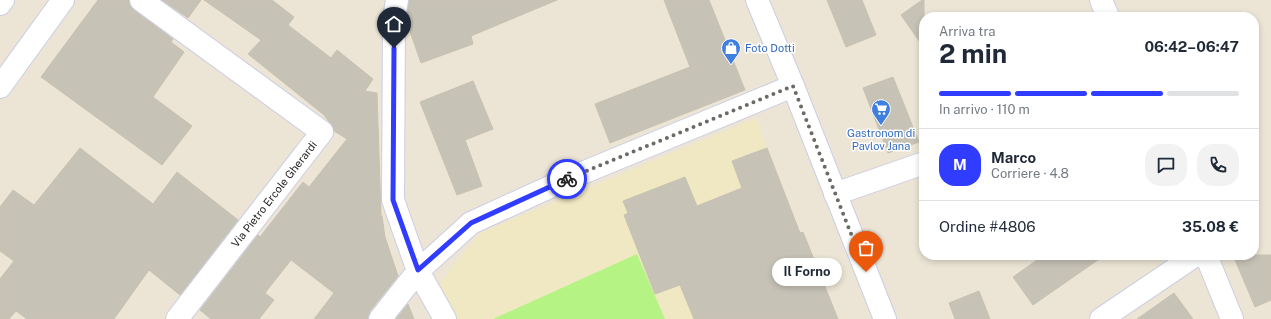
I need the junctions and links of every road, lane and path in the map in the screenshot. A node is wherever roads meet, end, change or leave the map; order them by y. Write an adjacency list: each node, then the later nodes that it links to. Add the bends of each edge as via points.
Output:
1 (3, 0): 7 (street)
2 (64, 0): 9 (street)
3 (141, 0): 16 (street, Via Pietro Ercole Gherardi, via 322,132)
4 (397, 0): 15 (street, via 394,18 393,200)
5 (757, 0): 10 (street)
6 (1101, 0): 8 (street)
7 (0, 4)
8 (1106, 12)
9 (0, 86)
10 (793, 86): 12 (street); 15 (street, via 563,181 471,223)
11 (919, 164): 12 (street)
12 (835, 194): 19 (street)
13 (1189, 260): 20 (street)
14 (1208, 260): 21 (street)
15 (418, 270): 17 (street); 18 (street)
16 (177, 319)
17 (380, 319)
18 (445, 319)
19 (884, 319)
20 (1101, 319)
21 (1232, 319)

